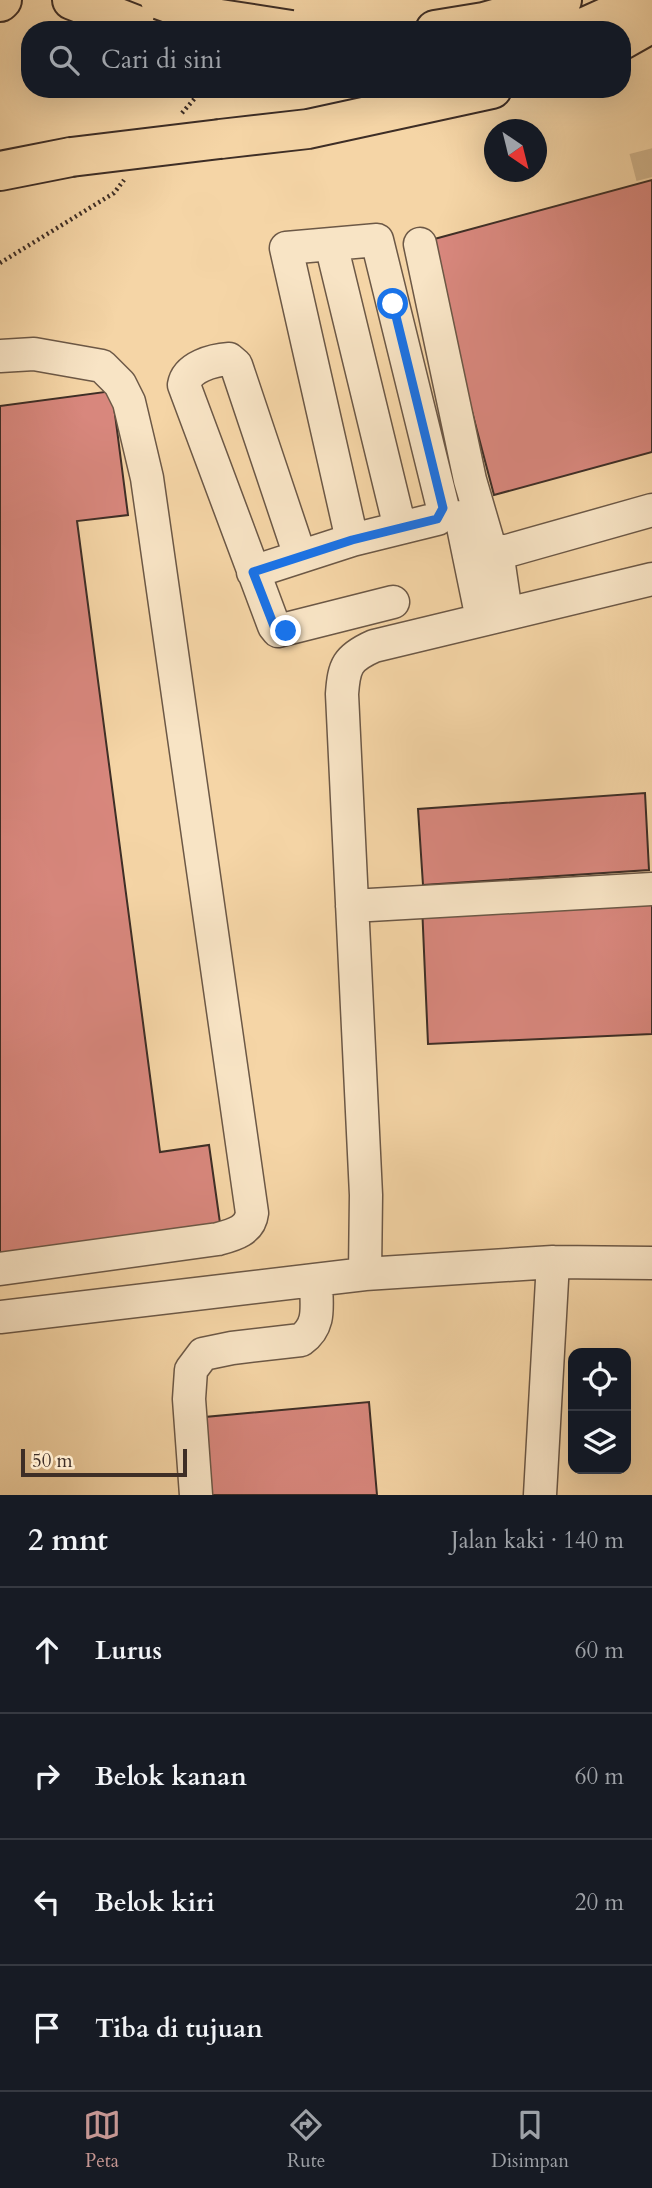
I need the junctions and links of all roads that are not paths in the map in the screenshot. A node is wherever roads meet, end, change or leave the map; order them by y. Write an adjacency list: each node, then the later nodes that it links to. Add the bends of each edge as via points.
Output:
1 (72, 0): 5 (highway)
2 (160, 0): 6 (highway, bridge)
3 (562, 0): 7 (highway)
4 (645, 0): 8 (highway)
5 (126, 21)
6 (233, 21)
7 (488, 21)
8 (598, 21)
9 (652, 23): 10 (highway)
10 (631, 35)
11 (451, 98): 12 (highway, bridge, via 309,129 71,157)
12 (0, 172)
13 (331, 244): 15 (lane, via 377,240); 18 (lane); 19 (lane, via 286,248)
14 (420, 244): 20 (lane, via 470,480 489,545)
15 (393, 304): 18 (lane, via 443,508 437,519); 25 (lane, via 410,305)
16 (0, 356): 30 (lane, via 34,354 102,366 120,384 129,402 147,478 252,1213 246,1227 218,1239)
17 (652, 510): 20 (lane)
18 (401, 528): 19 (lane)
19 (352, 540): 21 (lane)
20 (497, 551): 25 (lane)
21 (300, 556): 22 (lane); 22 (lane, via 236,365 219,359 189,373 184,384)
22 (253, 572): 24 (lane, via 278,631)
23 (652, 579): 25 (lane)
24 (393, 602)
25 (494, 616): 27 (lane, via 374,646 355,654 344,672)
26 (652, 889): 27 (lane)
27 (352, 906): 31 (lane, via 366,1195)
28 (553, 1262): 29 (lane); 31 (lane); 35 (lane)
29 (652, 1263)
30 (0, 1269)
31 (365, 1274): 32 (lane)
32 (316, 1280): 33 (lane); 34 (lane, via 315,1326 309,1334 300,1340 203,1354 191,1370)
33 (0, 1317)
34 (196, 1495)
35 (540, 1495)

